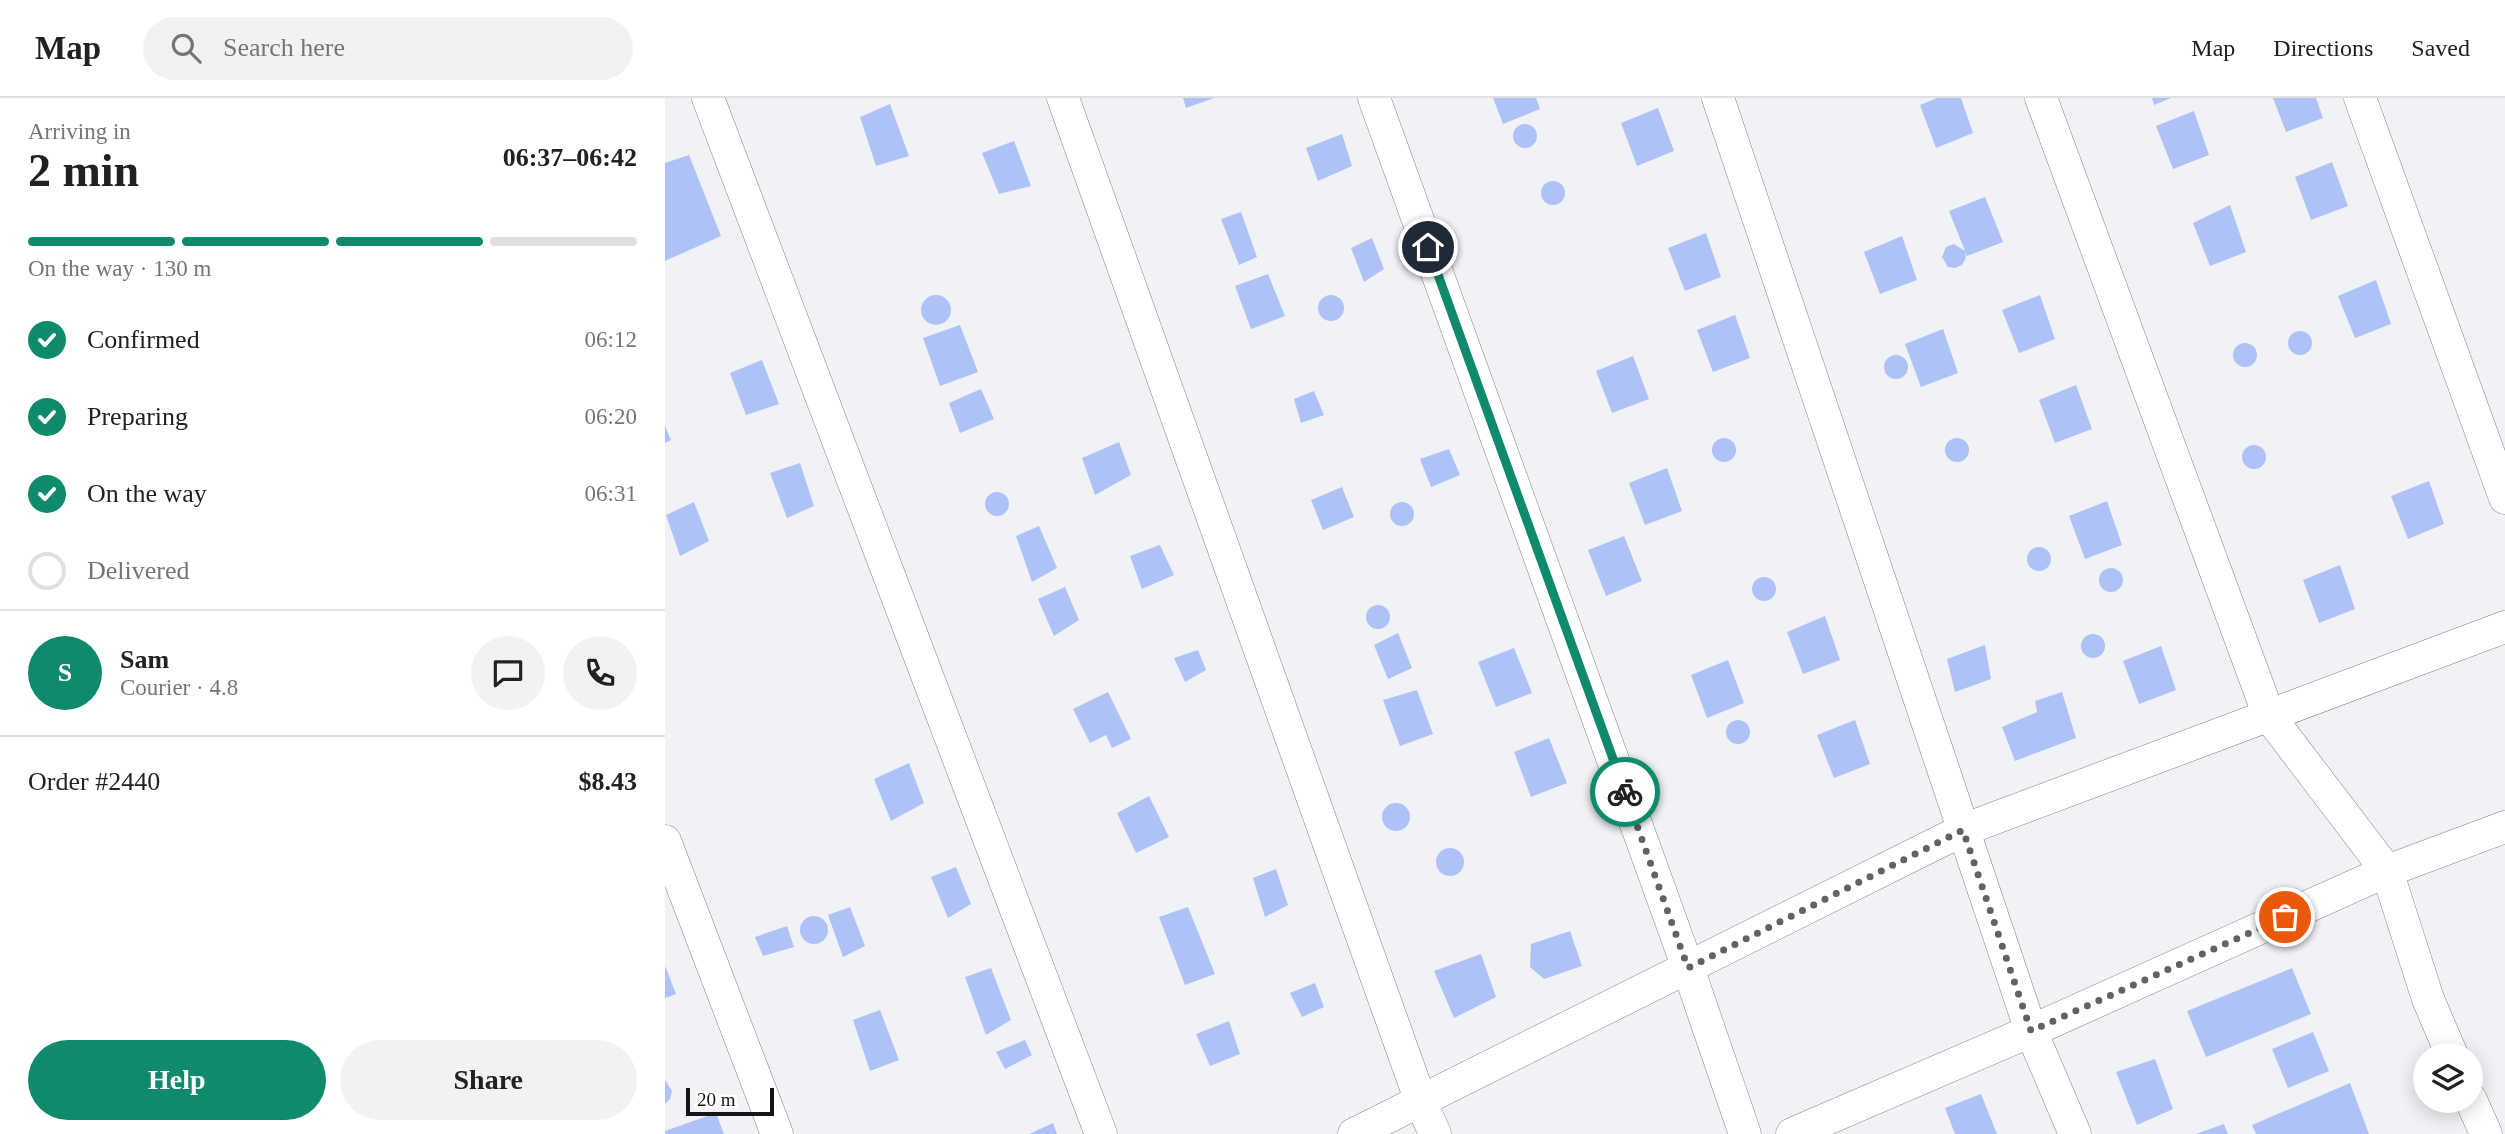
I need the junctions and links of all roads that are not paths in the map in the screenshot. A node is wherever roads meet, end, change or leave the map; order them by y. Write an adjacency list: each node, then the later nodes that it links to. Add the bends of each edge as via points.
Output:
1 (708, 98): 20 (street)
2 (1063, 98): 17 (street)
3 (1374, 98): 14 (street)
4 (1718, 98): 11 (street)
5 (2041, 98): 9 (street)
6 (2360, 98): 7 (street)
7 (2505, 498)
8 (2505, 627): 9 (street)
9 (2269, 716): 11 (street); 13 (street)
10 (2505, 827): 13 (street)
11 (1963, 830): 14 (street); 15 (street)
12 (665, 841): 19 (street)
13 (2387, 871): 15 (street); 16 (street)
14 (1688, 968): 17 (street); 23 (street)
15 (2031, 1031): 24 (street); 25 (street)
16 (2447, 1043)
17 (1421, 1102): 21 (street); 22 (street)
18 (2477, 1113): 26 (street)
19 (777, 1134)
20 (1101, 1134)
21 (1354, 1134)
22 (1435, 1134)
23 (1745, 1134)
24 (1792, 1134)
25 (2075, 1134)
26 (2486, 1134)

